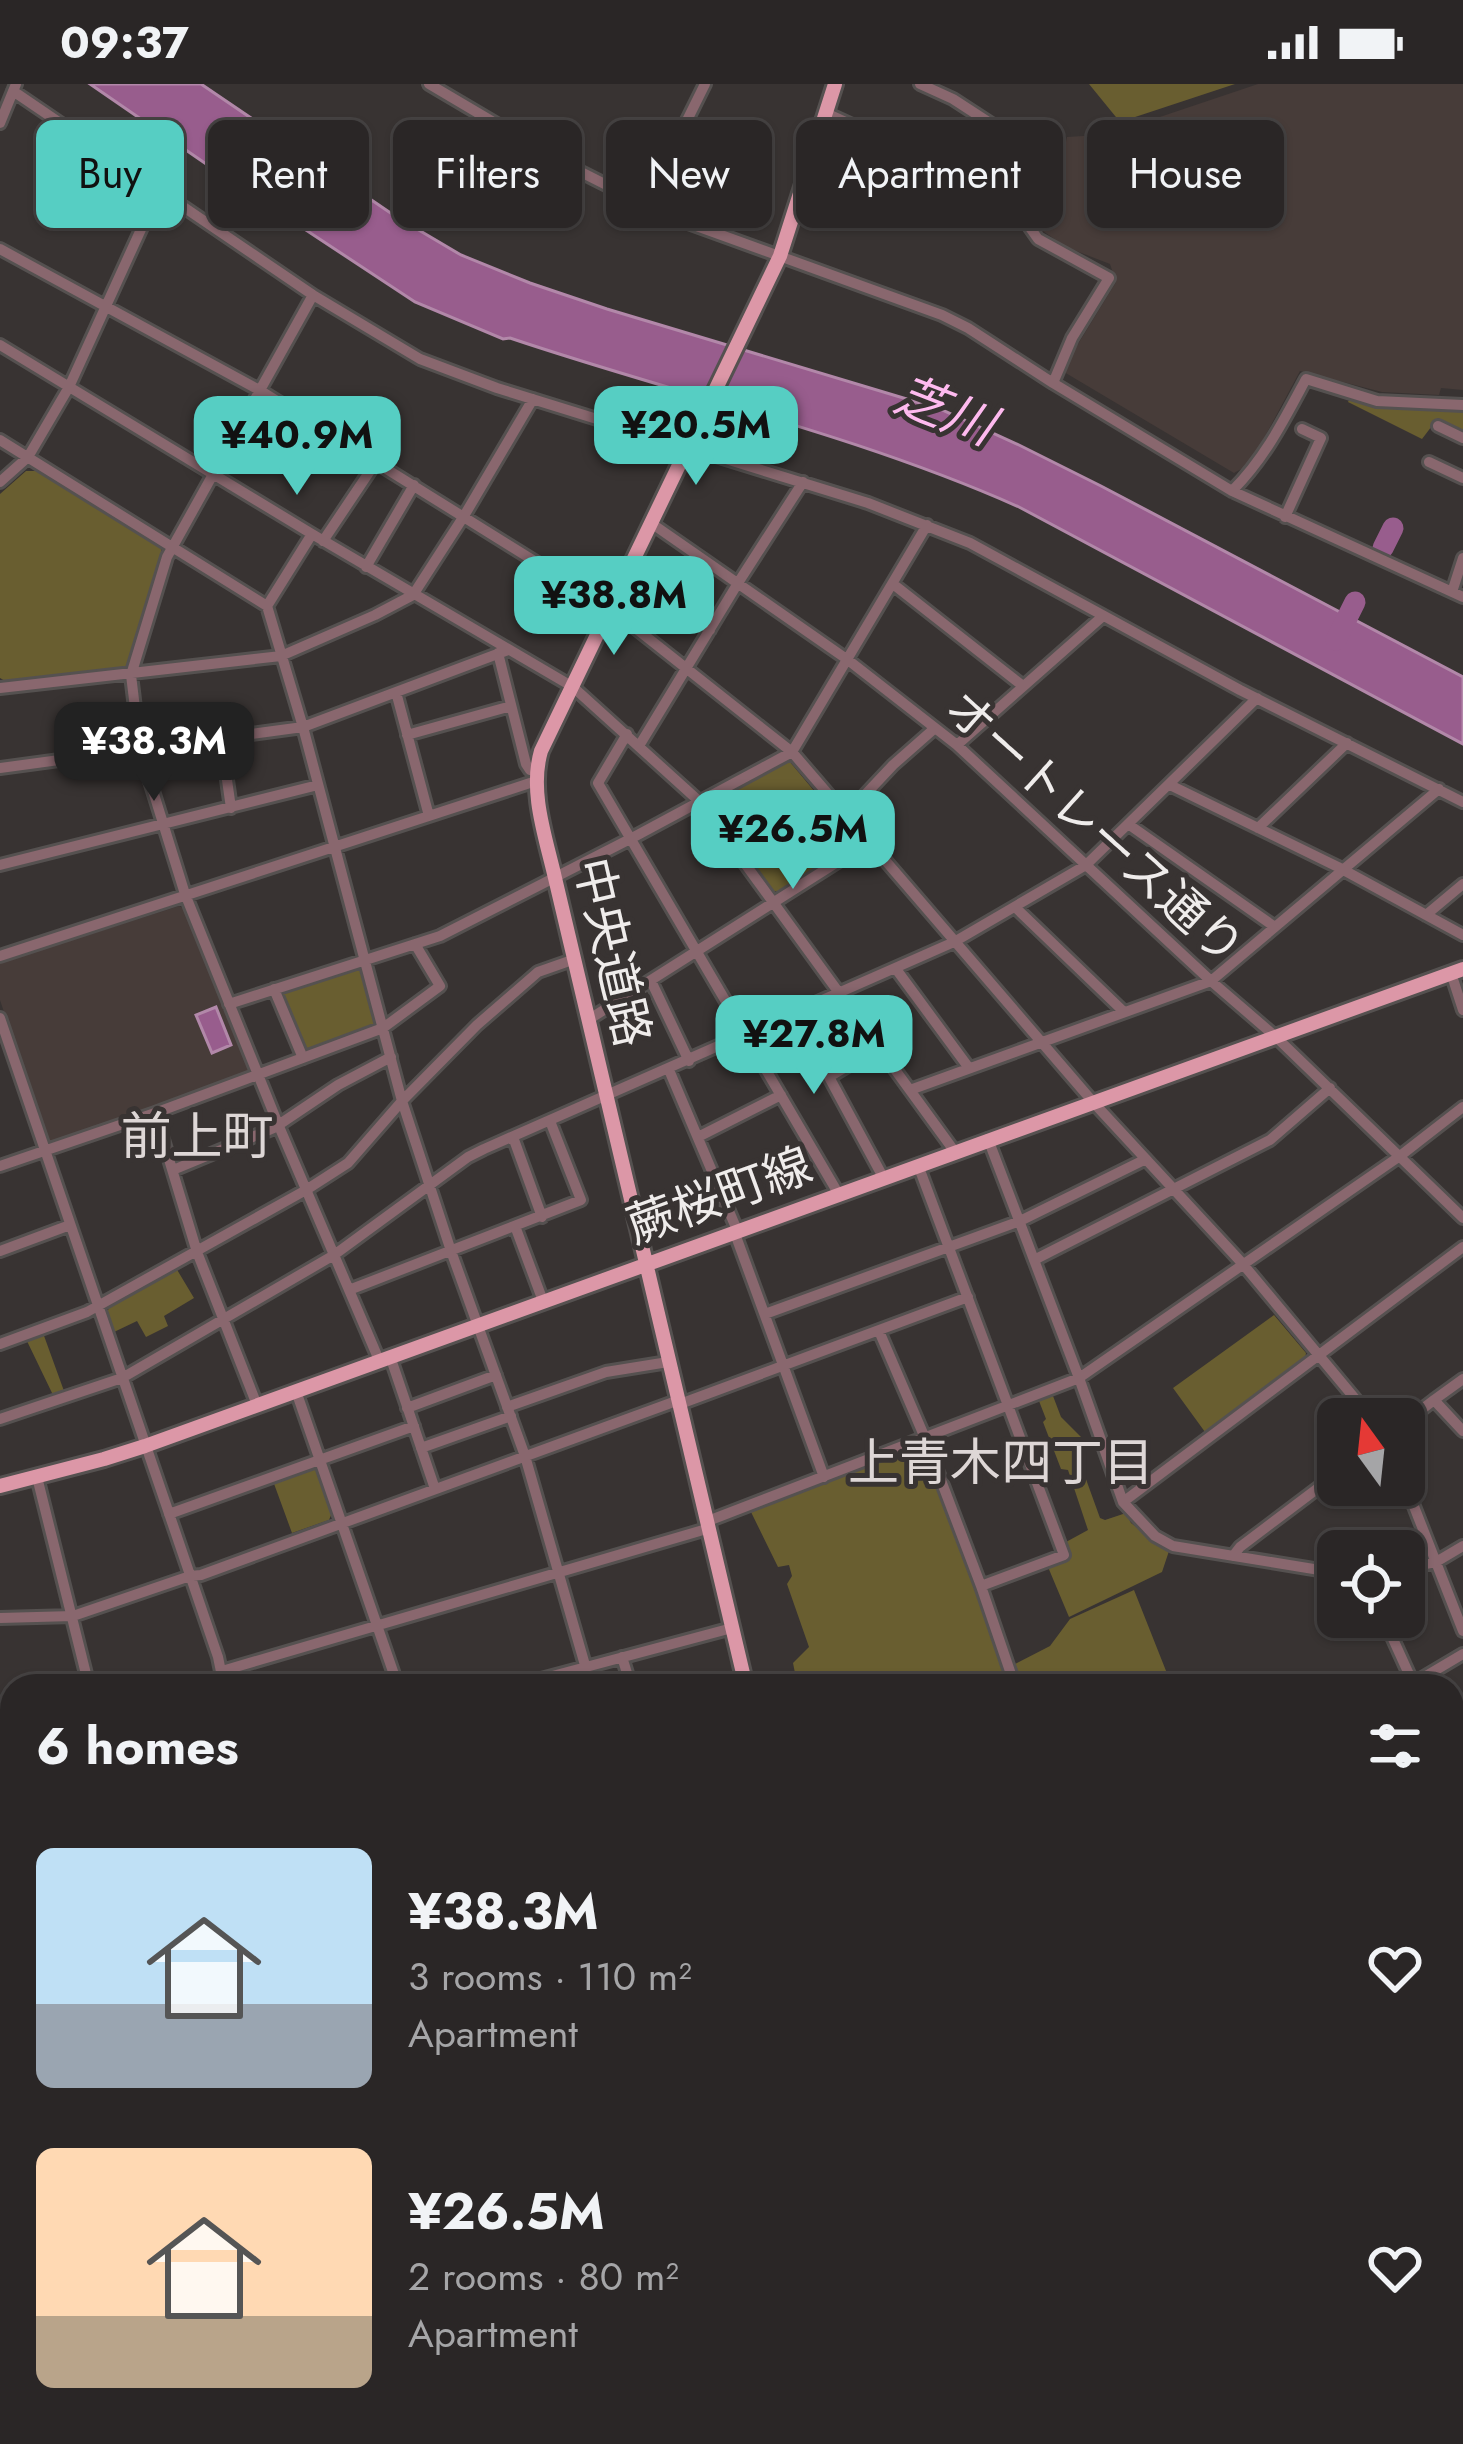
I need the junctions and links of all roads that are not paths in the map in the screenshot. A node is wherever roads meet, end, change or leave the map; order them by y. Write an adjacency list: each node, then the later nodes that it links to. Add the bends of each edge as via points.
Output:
1 (429, 84): 14 (street)
2 (705, 84): 10 (street)
3 (835, 84): 8 (main road)
4 (920, 84): 7 (street)
5 (954, 84): 7 (street)
6 (14, 86): 9 (street); 13 (street)
7 (953, 99): 12 (street)
8 (826, 112): 11 (street); 20 (main road)
9 (61, 120)
10 (687, 120)
11 (843, 120)
12 (985, 120)
13 (0, 123)
14 (606, 185)
15 (184, 207): 21 (street)
16 (142, 228): 22 (street)
17 (706, 228): 20 (street)
18 (1030, 228): 24 (street, via 1108,278)
19 (0, 249): 22 (street)
20 (780, 256): 24 (street, via 942,315); 32 (main road)
21 (313, 295): 26 (street); 27 (street, via 420,359)
22 (108, 307): 25 (street); 26 (street)
23 (0, 345): 25 (street)
24 (1053, 383): 42 (street)
25 (69, 387): 34 (street); 37 (street)
26 (261, 391): 35 (street); 37 (street)
27 (533, 399): 32 (street); 43 (street)
28 (1463, 405): 42 (street, via 1377,401 1306,379 1274,440)
29 (1438, 425): 31 (street)
30 (1302, 430): 44 (street, via 1321,438)
31 (1463, 438)
32 (692, 439): 40 (street); 45 (main road)
33 (0, 440): 34 (street)
34 (28, 457): 39 (street); 48 (street)
35 (376, 462): 41 (street); 47 (street)
36 (1429, 462): 38 (street)
37 (213, 476): 47 (street); 48 (street)
38 (1463, 478)
39 (0, 482)
40 (803, 482): 46 (street); 52 (street)
41 (414, 485): 43 (street); 50 (street)
42 (1232, 491): 44 (street)
43 (464, 516): 54 (street); 57 (street)
44 (1285, 517): 55 (street)
45 (652, 523): 51 (main road); 52 (street, オートレース通り)
46 (927, 525): 53 (street); 58 (street)
47 (317, 538): 50 (street); 56 (street)
48 (172, 548): 56 (street); 64 (street)
49 (1463, 559): 55 (street)
50 (366, 567): 54 (street)
51 (628, 572): 57 (main road); 59 (street)
52 (738, 583): 59 (street); 62 (street, オートレース通り)
53 (893, 584): 62 (street); 65 (street)
54 (413, 595): 60 (street); 61 (street)
55 (1458, 595)
56 (267, 606): 61 (street)
57 (610, 608): 63 (street); 66 (main road)
58 (1103, 616): 65 (street); 69 (street)
59 (710, 629): 63 (street)
60 (503, 651): 66 (street); 68 (street); 70 (street)
61 (281, 656): 64 (street); 71 (street)
62 (848, 660): 72 (street, オートレース通り); 80 (street)
63 (687, 669): 78 (street); 80 (street)
64 (131, 675): 67 (street); 79 (street)
65 (1023, 686): 77 (street)
66 (573, 687): 73 (street); 82 (main road)
67 (0, 688)
68 (396, 692): 71 (street); 74 (street)
69 (1257, 698): 76 (street); 84 (street)
70 (512, 706): 74 (street); 82 (street, via 526,764)
71 (303, 727): 75 (street); 83 (street)
72 (935, 728): 77 (street, オートレース通り); 89 (street)
73 (627, 734): 78 (street); 94 (street, via 598,782)
74 (407, 735): 90 (street)
75 (221, 738): 79 (street); 88 (street)
76 (1347, 743): 85 (street); 93 (street)
77 (956, 745): 98 (street, オートレース通り)
78 (639, 746): 86 (street)
79 (140, 749): 81 (street); 92 (street)
80 (792, 752): 86 (street); 89 (street)
81 (0, 768)
82 (537, 776): 90 (street); 100 (main road, 中央道路)
83 (318, 785): 88 (street); 96 (street)
84 (1170, 785): 91 (street); 93 (street)
85 (1439, 789): 87 (street); 99 (street)
86 (700, 802): 94 (street); 103 (street)
87 (1463, 802)
88 (231, 808): 92 (street)
89 (846, 815): 95 (street)
90 (429, 816): 96 (street)
91 (1128, 824): 98 (street); 106 (street)
92 (164, 825): 97 (street); 102 (street)
93 (1258, 828): 99 (street)
94 (632, 838): 100 (street); 110 (street)
95 (869, 842): 103 (street); 108 (street)
96 (332, 847): 102 (street); 112 (street)
97 (0, 865)
98 (1086, 865): 104 (street); 117 (street, オートレース通り)
99 (1342, 869): 105 (street); 106 (street)
100 (555, 878): 109 (street); 113 (main road, 中央道路)
101 (1463, 884): 105 (street)
102 (185, 895): 111 (street); 120 (street)
103 (772, 903): 110 (street); 119 (street)
104 (1015, 907): 108 (street); 122 (street)
105 (1426, 915): 107 (street)
106 (1275, 927): 117 (street)
107 (1463, 935)
108 (954, 942): 114 (street); 128 (street)
109 (415, 944): 112 (street); 125 (street, via 440,986)
110 (698, 952): 116 (street); 126 (street)
111 (0, 956)
112 (364, 959): 118 (street); 125 (street)
113 (574, 959): 124 (main road, 中央道路); 140 (street, via 523,984)
114 (896, 969): 119 (street); 133 (street)
115 (1457, 971): 121 (street); 127 (main road, 蕨桜町線)
116 (652, 982): 124 (street); 132 (street)
117 (1211, 982): 122 (street); 127 (street, オートレース通り)
118 (274, 989): 120 (street); 131 (street)
119 (839, 995): 126 (street); 129 (street)
120 (230, 1004): 135 (street)
121 (1463, 1010)
122 (1123, 1011): 128 (street)
123 (0, 1018): 149 (street)
124 (589, 1020): 139 (main road, 中央道路)
125 (383, 1028): 130 (street); 131 (street)
126 (746, 1035): 132 (street); 138 (street)
127 (1276, 1036): 136 (street, オートレース通り); 141 (main road, 蕨桜町線)
128 (1041, 1042): 133 (street); 141 (street)
129 (878, 1048): 137 (street); 156 (street, via 829,1077)
130 (391, 1057): 140 (street); 145 (street)
131 (303, 1058): 135 (street)
132 (689, 1061): 134 (street)
133 (969, 1068): 137 (street)
134 (669, 1070): 139 (street); 147 (street)
135 (259, 1074): 143 (street); 145 (street)
136 (1330, 1088): 151 (street, オートレース通り); 159 (street, via 1270,1141)
137 (910, 1090): 150 (street)
138 (781, 1095): 147 (street); 160 (street)
139 (606, 1096): 144 (street); 175 (main road, 中央道路)
140 (402, 1101): 157 (street); 158 (street, via 347,1163)
141 (1093, 1102): 148 (main road, 蕨桜町線); 152 (street)
142 (1463, 1107): 151 (street)
143 (155, 1113): 149 (street); 155 (street)
144 (550, 1121): 146 (street); 161 (street, via 581,1200)
145 (278, 1124): 155 (street); 158 (street)
146 (513, 1137): 157 (street); 161 (street)
147 (698, 1137): 166 (street)
148 (988, 1139): 150 (main road, 蕨桜町線); 163 (street)
149 (44, 1150): 154 (street); 164 (street)
150 (955, 1152): 153 (main road, 蕨桜町線)
151 (1400, 1156): 162 (street, オートレース通り); 174 (street)
152 (1146, 1160): 159 (street); 163 (street)
153 (919, 1165): 156 (main road, 蕨桜町線); 168 (street)
154 (0, 1166)
155 (173, 1170): 171 (street)
156 (883, 1177): 160 (main road, 蕨桜町線)
157 (430, 1186): 170 (street); 172 (street)
158 (306, 1190): 171 (street); 172 (street)
159 (1173, 1190): 173 (street); 174 (street)
160 (838, 1193): 166 (main road, 蕨桜町線)
161 (542, 1216): 165 (street)
162 (1463, 1218)
163 (1020, 1221): 168 (street); 173 (street)
164 (70, 1225): 169 (street); 179 (street)
165 (515, 1226): 170 (street); 178 (street)
166 (735, 1230): 175 (main road, 蕨桜町線); 180 (street)
167 (1463, 1246): 185 (street)
168 (950, 1247): 177 (street); 180 (street)
169 (0, 1250)
170 (451, 1251): 176 (street); 182 (street)
171 (197, 1252): 179 (street); 181 (street)
172 (334, 1255): 176 (street); 181 (street)
173 (1034, 1259): 191 (street)
174 (1242, 1263): 185 (street); 191 (street)
175 (646, 1264): 178 (main road, 蕨桜町線); 187 (main road, 中央道路)
176 (350, 1290): 186 (street)
177 (968, 1297): 183 (street); 198 (street)
178 (543, 1300): 182 (main road, 蕨桜町線)
179 (98, 1306): 184 (street); 190 (street)
180 (765, 1315): 188 (street)
181 (225, 1320): 190 (street); 197 (street)
182 (477, 1325): 186 (main road, 蕨桜町線); 189 (street)
183 (879, 1331): 188 (street); 205 (street)
184 (0, 1344)
185 (1318, 1355): 194 (street); 215 (street)
186 (384, 1358): 193 (main road, 蕨桜町線); 200 (street)
187 (668, 1362): 196 (main road, 中央道路); 201 (street, via 606,1372)
188 (782, 1366): 196 (street); 211 (street)
189 (496, 1375): 200 (street); 201 (street)
190 (122, 1378): 202 (street); 206 (street)
191 (1079, 1378): 198 (street); 215 (street)
192 (1463, 1379): 195 (street)
193 (296, 1391): 197 (main road, 蕨桜町線); 209 (street)
194 (1354, 1398)
195 (1434, 1400): 199 (street); 204 (street)
196 (679, 1402): 208 (street); 219 (main road, 中央道路)
197 (257, 1405): 206 (main road, 蕨桜町線)
198 (1007, 1405): 205 (street); 227 (street, via 1064,1555)
199 (1425, 1407)
200 (407, 1408): 203 (street)
201 (509, 1411): 207 (street); 208 (street)
202 (0, 1419)
203 (413, 1426): 207 (street); 209 (street)
204 (1463, 1431)
205 (925, 1438): 211 (street); 227 (street)
206 (145, 1445): 210 (main road, 蕨桜町線); 217 (street)
207 (421, 1448): 213 (street)
208 (525, 1456): 213 (street); 225 (street)
209 (320, 1460): 217 (street); 218 (street)
210 (37, 1477): 212 (main road, 蕨桜町線); 228 (street)
211 (824, 1477): 219 (street)
212 (0, 1486)
213 (435, 1489): 218 (street)
214 (1317, 1489): 221 (street)
215 (1123, 1502): 221 (street, via 1173,1546)
216 (1414, 1506): 222 (street)
217 (169, 1514): 226 (street)
218 (343, 1523): 226 (street); 230 (street)
219 (709, 1525): 225 (street); 231 (main road, 中央道路)
220 (1463, 1546): 222 (street)
221 (1233, 1556): 224 (street)
222 (1436, 1562): 223 (street); 232 (street)
223 (1425, 1564)
224 (1317, 1570)
225 (558, 1571): 230 (street); 236 (street)
226 (190, 1576): 228 (street); 237 (street)
227 (981, 1586): 245 (street)
228 (73, 1616): 229 (street); 238 (street)
229 (0, 1618)
230 (377, 1624): 237 (street); 240 (street)
231 (732, 1628): 235 (street); 244 (main road, 中央道路)
232 (1463, 1631)
233 (1392, 1638): 246 (street)
234 (1463, 1654): 247 (street)
235 (622, 1657): 236 (street); 243 (street)
236 (586, 1667): 241 (street); 242 (street)
237 (222, 1671): 239 (street)
238 (86, 1674)
239 (222, 1674)
240 (394, 1674)
241 (560, 1674)
242 (588, 1674)
243 (627, 1674)
244 (743, 1674)
245 (1011, 1674)
246 (1406, 1674)
247 (1429, 1674)

